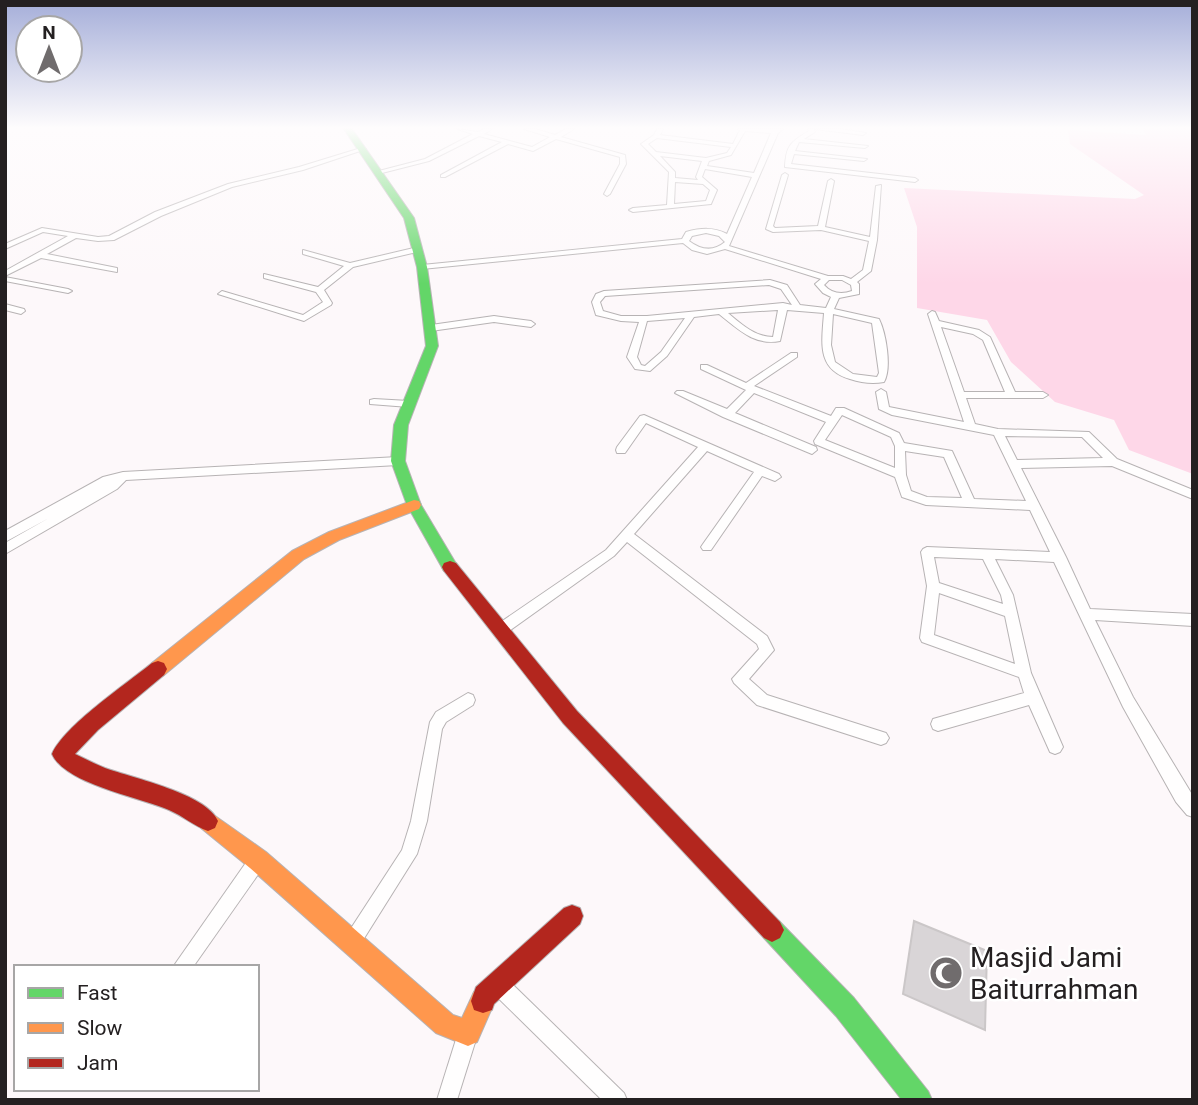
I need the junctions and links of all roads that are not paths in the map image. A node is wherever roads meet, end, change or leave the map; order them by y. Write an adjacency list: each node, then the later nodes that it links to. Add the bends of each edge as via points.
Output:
1 (673, 180): 12 (street)
2 (253, 181): 15 (street, via 158,214 111,238)
3 (384, 181): 20 (main road, via 409,218)
4 (614, 181): 11 (street)
5 (681, 181): 9 (street)
6 (753, 181): 18 (street)
7 (783, 181): 14 (street, via 769,227)
8 (831, 181): 14 (street)
9 (702, 182): 12 (street, via 714,190 709,203)
10 (878, 186): 16 (street)
11 (607, 194)
12 (670, 207): 13 (street)
13 (633, 210)
14 (821, 228): 16 (street)
15 (76, 235): 19 (street, via 39,231); 22 (street)
16 (873, 240): 29 (street, via 867,271)
17 (685, 241): 18 (street, via 705,251); 18 (street, via 689,234 703,230 719,233); 24 (street)
18 (727, 243): 28 (street)
19 (5, 247)
20 (418, 250): 23 (street); 24 (main road)
21 (306, 252): 23 (street)
22 (40, 255): 25 (street); 26 (street)
23 (350, 265): 30 (street)
24 (422, 267): 44 (main road)
25 (114, 270)
26 (5, 276): 31 (street)
27 (267, 276): 30 (street)
28 (827, 278): 29 (street); 33 (street, via 821,280 821,289)
29 (851, 282): 33 (street, via 856,292)
30 (319, 290): 32 (street, via 328,303 304,318)
31 (68, 291)
32 (222, 294)
33 (835, 295): 38 (street)
34 (796, 305): 35 (street); 38 (street); 41 (street, via 784,287 770,282 597,298 598,313)
35 (783, 306): 39 (street); 39 (street, via 777,339 769,341)
36 (5, 307): 37 (street)
37 (21, 311)
38 (829, 311): 38 (street, via 831,362 846,375 881,380 884,373 876,321)
39 (722, 312): 40 (street)
40 (692, 314): 41 (street); 41 (street, via 664,354 647,369 638,368 632,357)
41 (644, 318)
42 (933, 319): 50 (street, via 983,335); 51 (street)
43 (531, 324): 44 (street, via 494,319)
44 (430, 328): 54 (main road, via 429,357)
45 (794, 355): 47 (street)
46 (704, 367): 47 (street)
47 (749, 388): 55 (street); 56 (street)
48 (881, 392): 57 (street, via 884,409)
49 (680, 393): 55 (street)
50 (1011, 394): 51 (street); 52 (street)
51 (960, 395): 57 (street)
52 (1043, 395)
53 (374, 402): 54 (street)
54 (409, 404): 63 (main road, via 398,436)
55 (727, 415): 61 (street)
56 (832, 421): 59 (street, via 840,410 895,436); 61 (street)
57 (971, 427): 58 (street)
58 (998, 432): 64 (street, via 1080,432 1091,437); 65 (street)
59 (900, 446): 67 (street); 71 (street, via 948,454)
60 (704, 447): 62 (street, via 643,418); 66 (street); 74 (street)
61 (813, 449): 67 (street)
62 (621, 450)
63 (398, 461): 68 (street); 72 (main road)
64 (1113, 463): 65 (street); 70 (street)
65 (1014, 464): 73 (street)
66 (760, 471): 69 (street); 76 (street)
67 (900, 475): 71 (street, via 906,495)
68 (123, 476): 75 (street, via 107,480); 77 (street)
69 (775, 477)
70 (1193, 495)
71 (970, 503): 73 (street)
72 (414, 505): 84 (main road, via 460,583); 92 (main road, via 298,555 64,749 65,759 72,763 199,814)
73 (1035, 506): 79 (street)
74 (626, 535): 84 (street, via 610,553); 89 (street, via 762,640 767,649 764,656 739,678 762,700)
75 (5, 537)
76 (707, 547)
77 (5, 549)
78 (987, 555): 79 (street); 80 (street, via 927,552); 81 (street, via 1007,595)
79 (1060, 557): 82 (street)
80 (933, 586): 81 (street); 85 (street, via 927,638)
81 (1009, 612): 85 (street)
82 (1086, 614): 83 (street); 91 (street, via 1128,702)
83 (1193, 620)
84 (500, 630): 100 (main road, via 570,717 845,1007)
85 (1024, 673): 86 (street)
86 (1033, 697): 88 (street); 90 (street)
87 (468, 700): 94 (street, via 435,727 419,821 408,854)
88 (938, 724)
89 (881, 738)
90 (1055, 747)
91 (1193, 809)
92 (258, 860): 94 (main road); 95 (street)
93 (572, 916): 96 (main road)
94 (352, 942): 97 (main road, via 435,1017)
95 (183, 965)
96 (497, 983): 97 (main road, via 485,996); 99 (street)
97 (468, 1033): 98 (street)
98 (447, 1100)
99 (617, 1100)
100 (919, 1100)

